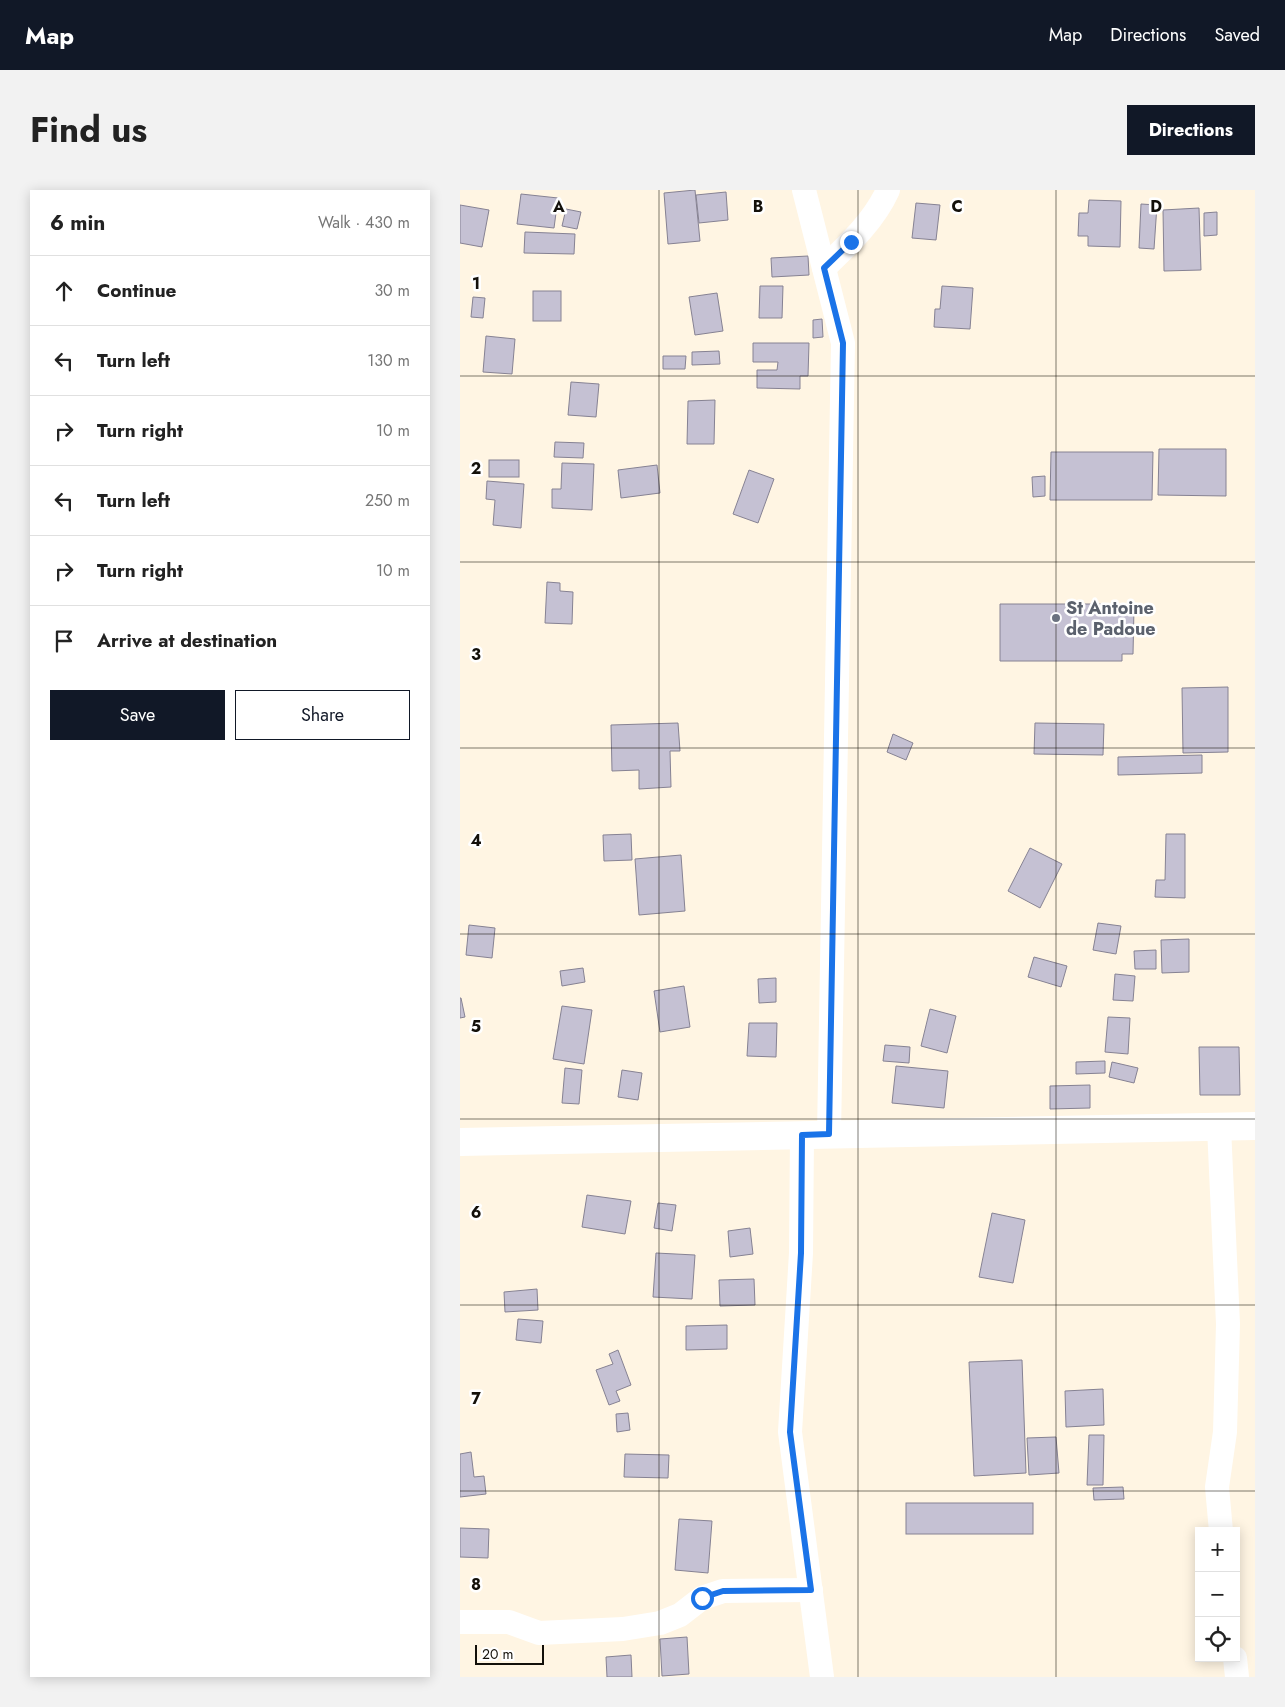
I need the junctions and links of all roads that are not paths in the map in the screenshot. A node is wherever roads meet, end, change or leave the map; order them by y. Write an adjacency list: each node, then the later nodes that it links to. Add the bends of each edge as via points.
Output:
1 (804, 190): 3 (street)
2 (888, 190): 3 (street, via 881,205 851,242)
3 (824, 268): 6 (street, via 843,343)
4 (1255, 1126): 5 (main road)
5 (1219, 1127): 6 (main road); 9 (street, via 1228,1324 1226,1432 1216,1486)
6 (829, 1134): 7 (main road)
7 (802, 1135): 8 (main road); 10 (street, via 801,1253 790,1432)
8 (460, 1142)
9 (1221, 1527)
10 (811, 1590): 11 (street, via 723,1591 702,1598 680,1615 660,1623 623,1629 538,1633 509,1622); 13 (street)
11 (460, 1622)
12 (1235, 1662): 14 (street)
13 (822, 1677)
14 (1237, 1677)

